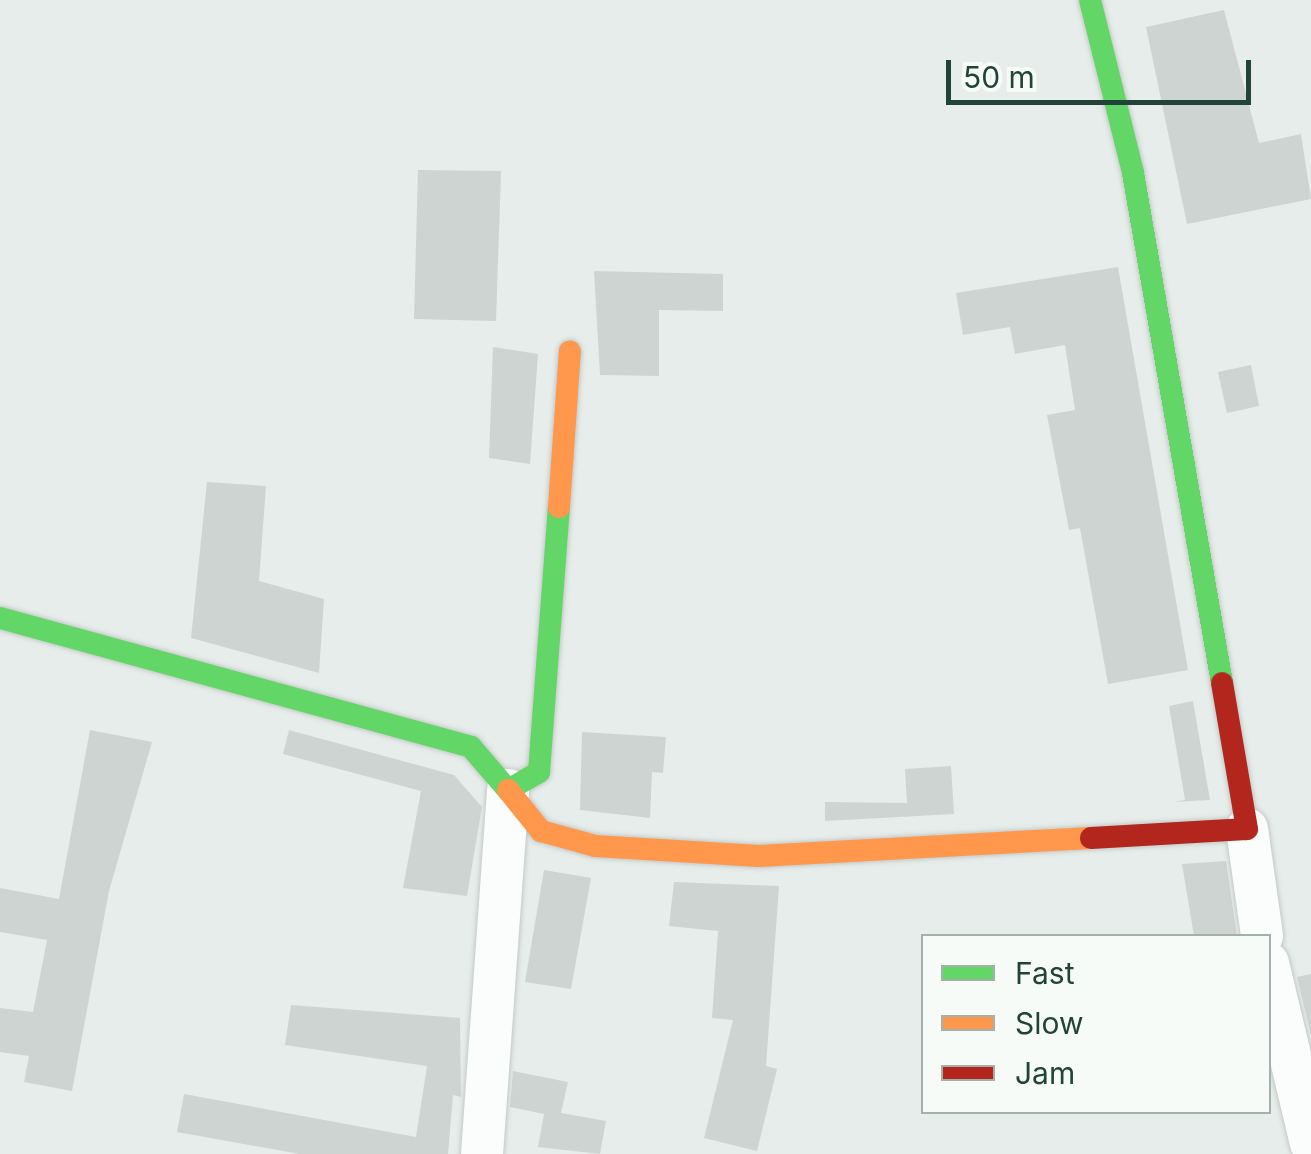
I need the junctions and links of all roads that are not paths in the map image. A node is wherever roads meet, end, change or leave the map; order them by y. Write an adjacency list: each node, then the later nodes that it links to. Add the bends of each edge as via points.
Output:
1 (1090, 0): 5 (street, via 1148,248)
2 (570, 351): 4 (street, via 539,772)
3 (0, 618): 4 (street, via 471,747)
4 (508, 790): 5 (street, via 541,831 595,846 759,856); 9 (street)
5 (1247, 828): 6 (street)
6 (1262, 934)
7 (1271, 976): 8 (street)
8 (1311, 1144)
9 (482, 1154)

